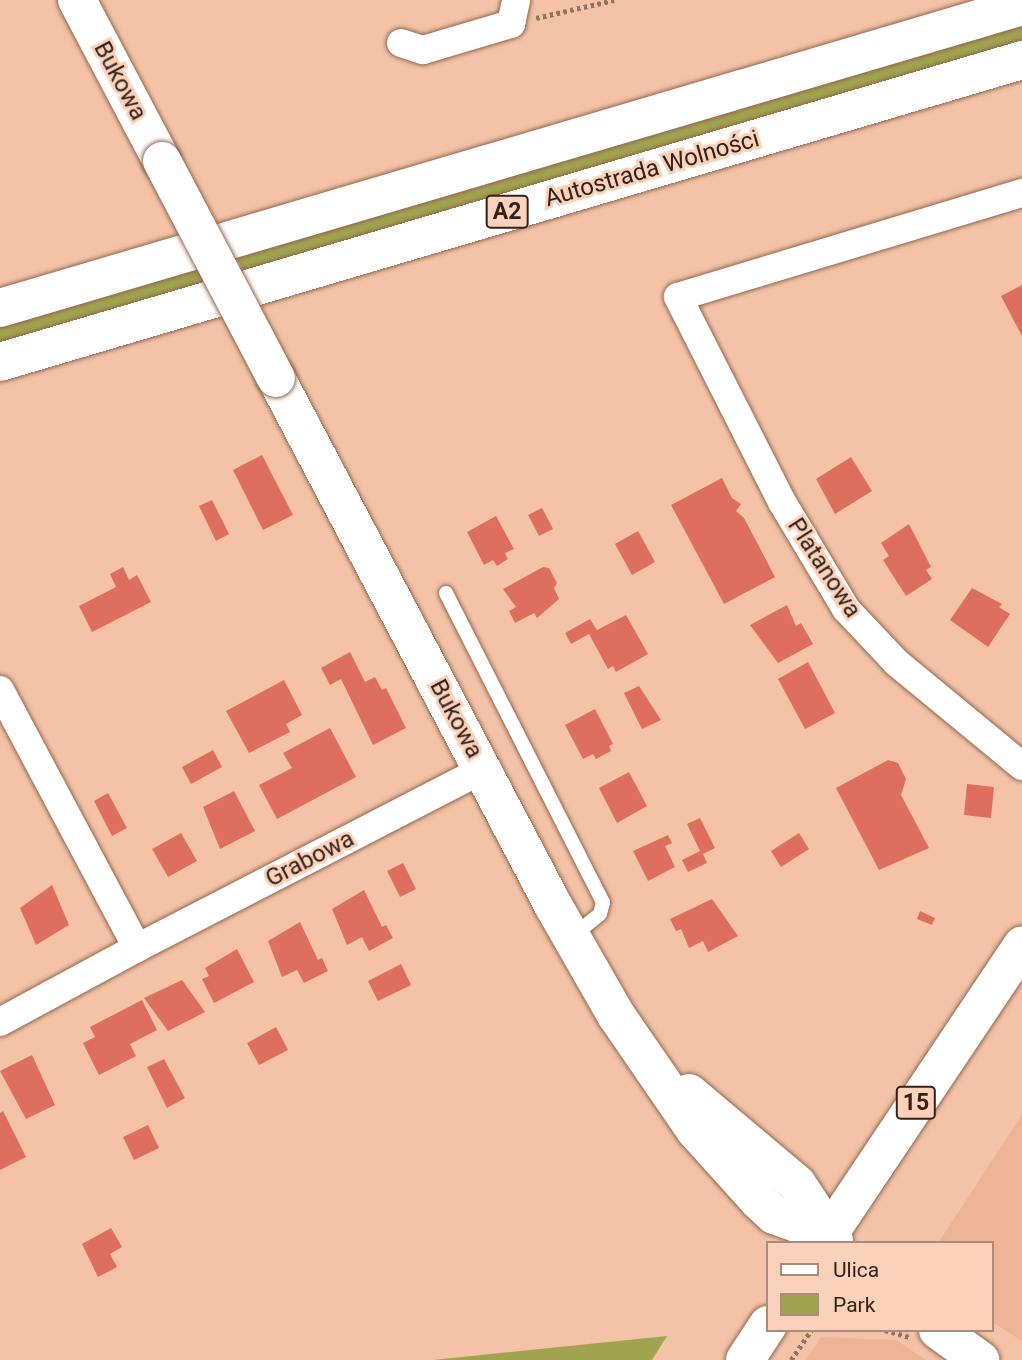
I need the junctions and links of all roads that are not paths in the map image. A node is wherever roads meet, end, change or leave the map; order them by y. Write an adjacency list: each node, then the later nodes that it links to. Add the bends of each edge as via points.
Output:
1 (77, 0): 12 (main road, Bukowa, bridge)
2 (1022, 6): 7 (main road, Autostrada Wolności / A2)
3 (514, 12): 4 (street, via 423,50)
4 (401, 43)
5 (1022, 60): 8 (main road, Autostrada Wolności / A2)
6 (1022, 193): 11 (street, Platanowa, via 678,297 782,502 846,609 897,663)
7 (0, 307)
8 (0, 362)
9 (446, 593): 13 (lane, via 603,902 595,919)
10 (0, 691): 15 (street)
11 (1022, 766)
12 (482, 770): 13 (main road, Bukowa); 15 (street, Grabowa)
13 (571, 937): 17 (main road, Bukowa, via 695,1130 774,1215)
14 (1022, 946): 17 (main road, 15)
15 (138, 948): 16 (street, Grabowa)
16 (0, 1022)
17 (829, 1240)
18 (766, 1328): 20 (main road)
19 (941, 1332): 21 (main road)
20 (745, 1360)
21 (980, 1360)

